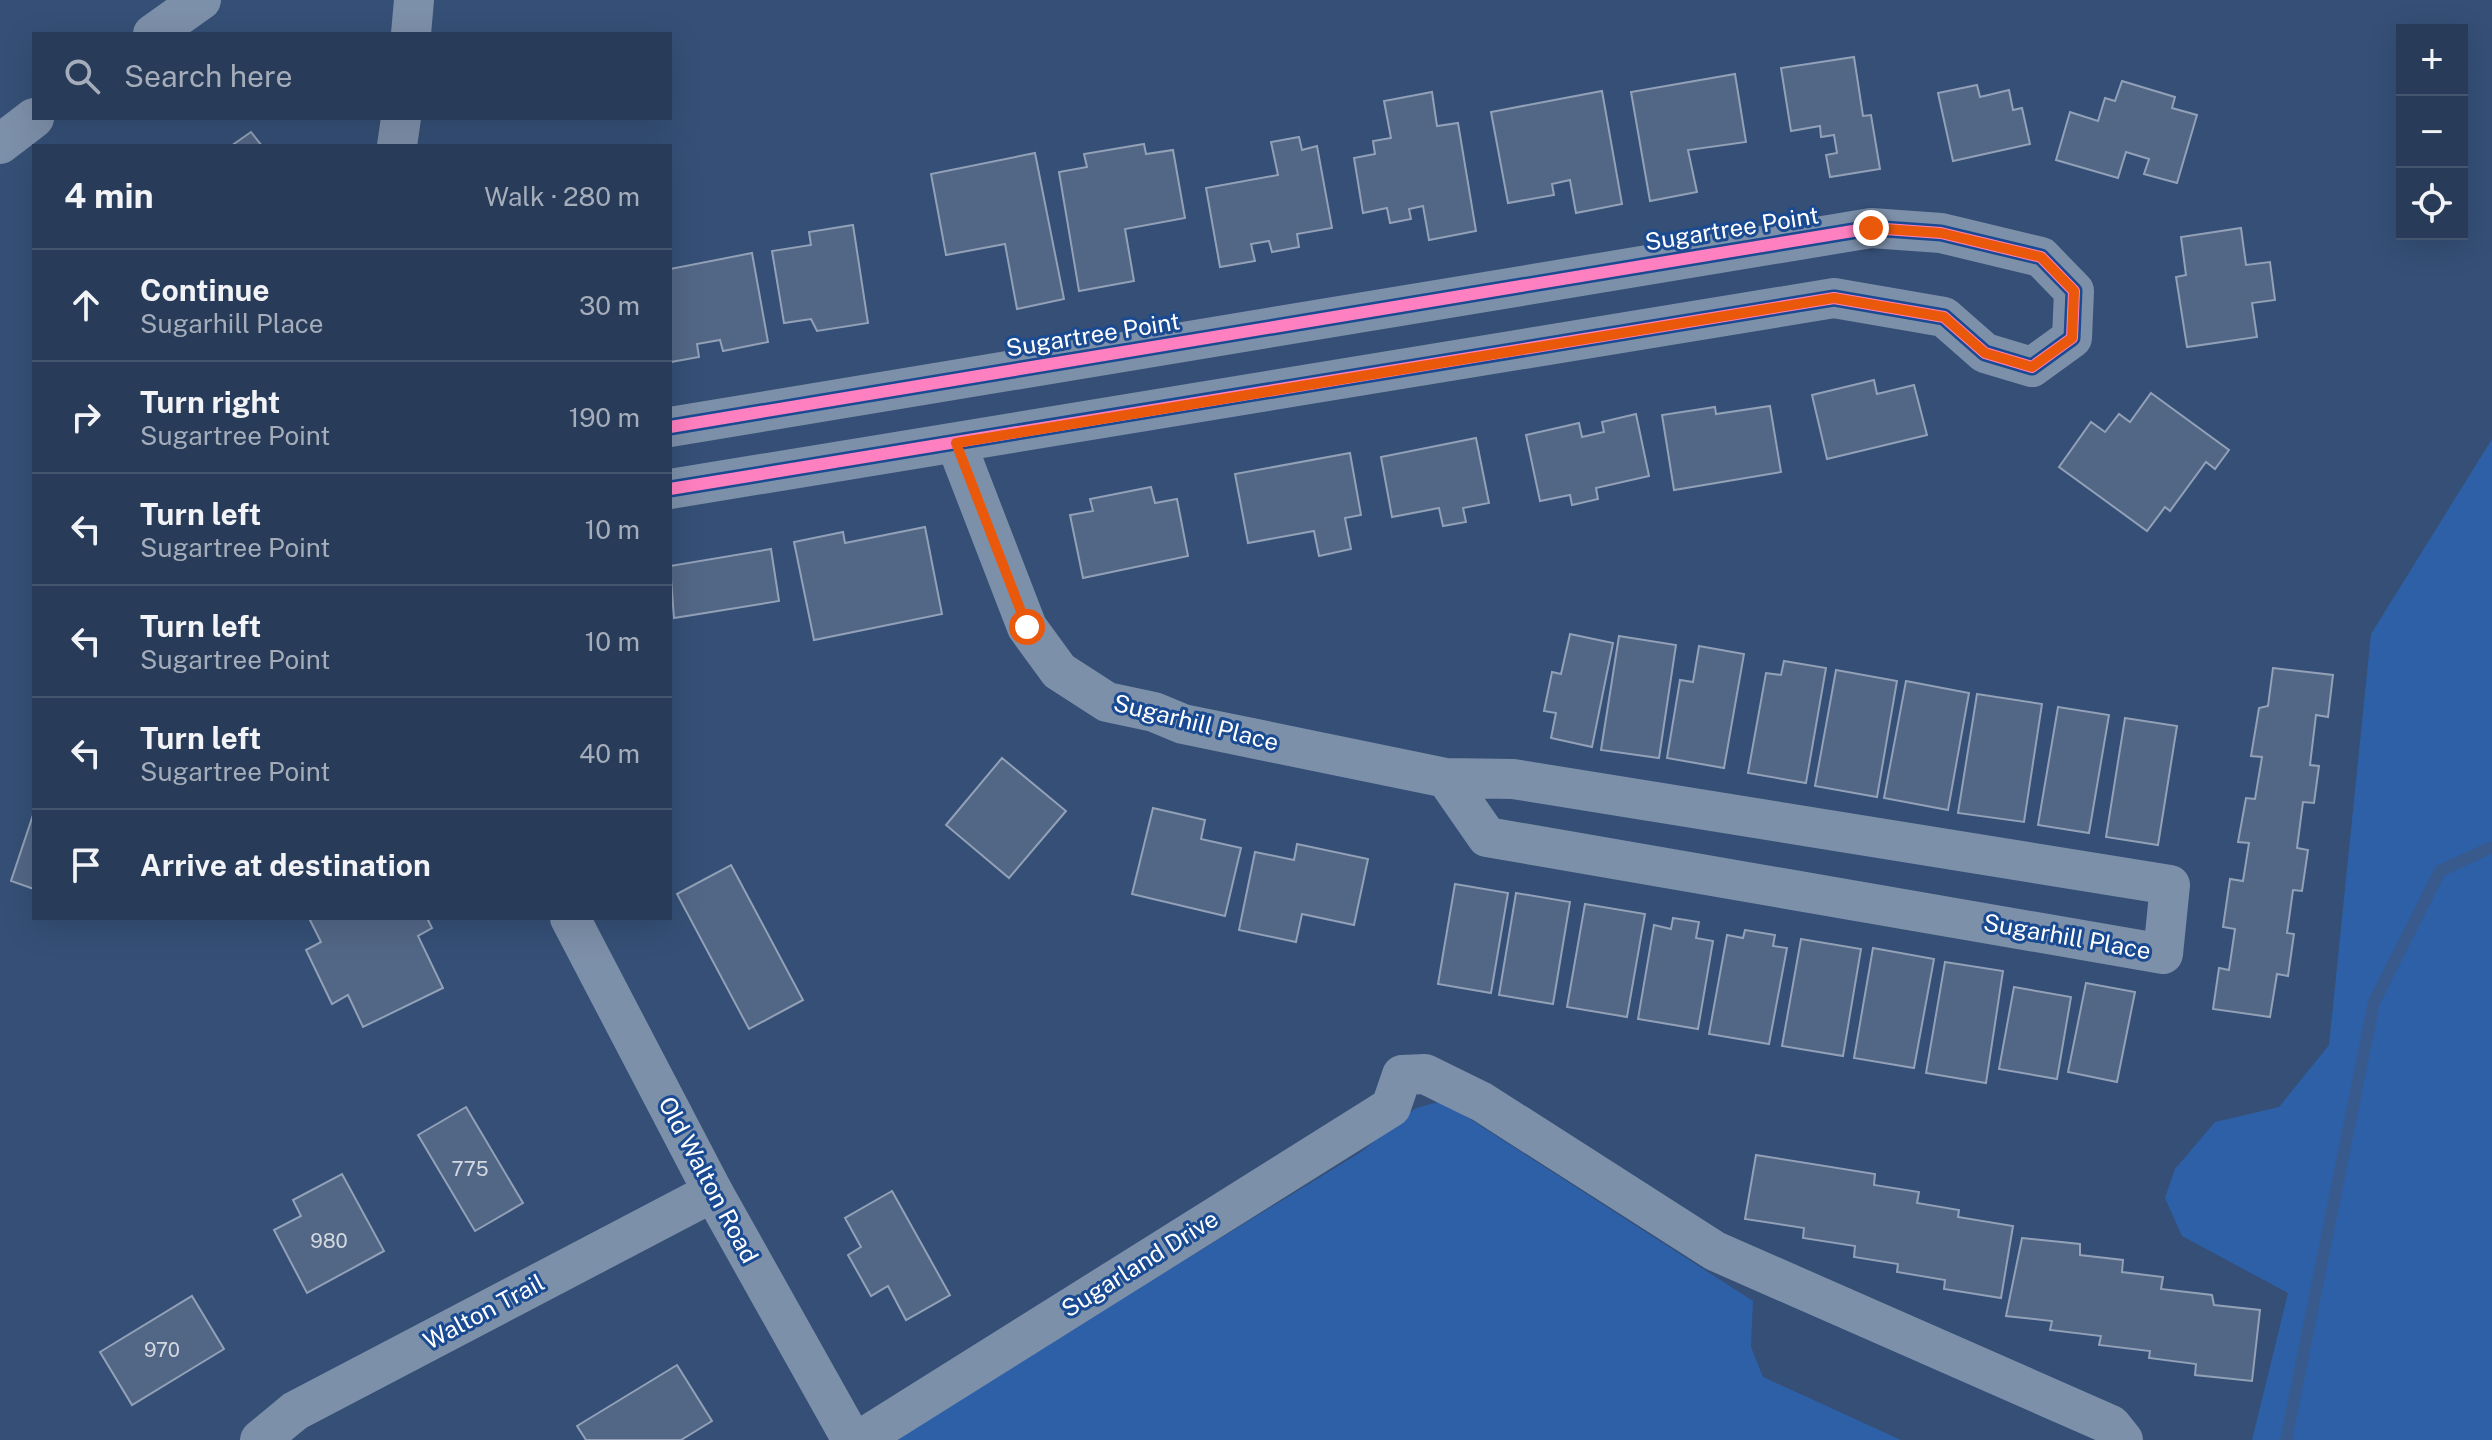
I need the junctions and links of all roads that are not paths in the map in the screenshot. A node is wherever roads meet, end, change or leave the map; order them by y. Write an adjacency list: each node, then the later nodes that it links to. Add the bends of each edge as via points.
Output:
1 (201, 0): 3 (street)
2 (414, 0): 4 (street)
3 (156, 32)
4 (411, 32)
5 (32, 120): 7 (street)
6 (401, 120): 8 (street)
7 (0, 144)
8 (397, 144)
9 (672, 427): 10 (street, Sugartree Point, via 1871,228 1941,233 2041,257 2074,291 2072,338 2032,367 1985,353 1944,317 1834,298)
10 (956, 443): 11 (street, Sugartree Point); 12 (street, Sugarhill Place, via 1027,627 1059,671 1107,702 1183,724)
11 (672, 489)
12 (1446, 778): 12 (street, Sugarhill Place, via 1487,837 2163,954 2170,885 1513,779)
13 (571, 920): 14 (street, Old Walton Road)
14 (713, 1192): 15 (street, Walton Trail, via 295,1411); 16 (street, Old Walton Road)
15 (260, 1440)
16 (852, 1440)
17 (860, 1440): 18 (street, Sugarland Drive, via 1391,1107 1402,1075 1425,1074 1482,1102 1715,1251 2111,1425)
18 (2123, 1440)

